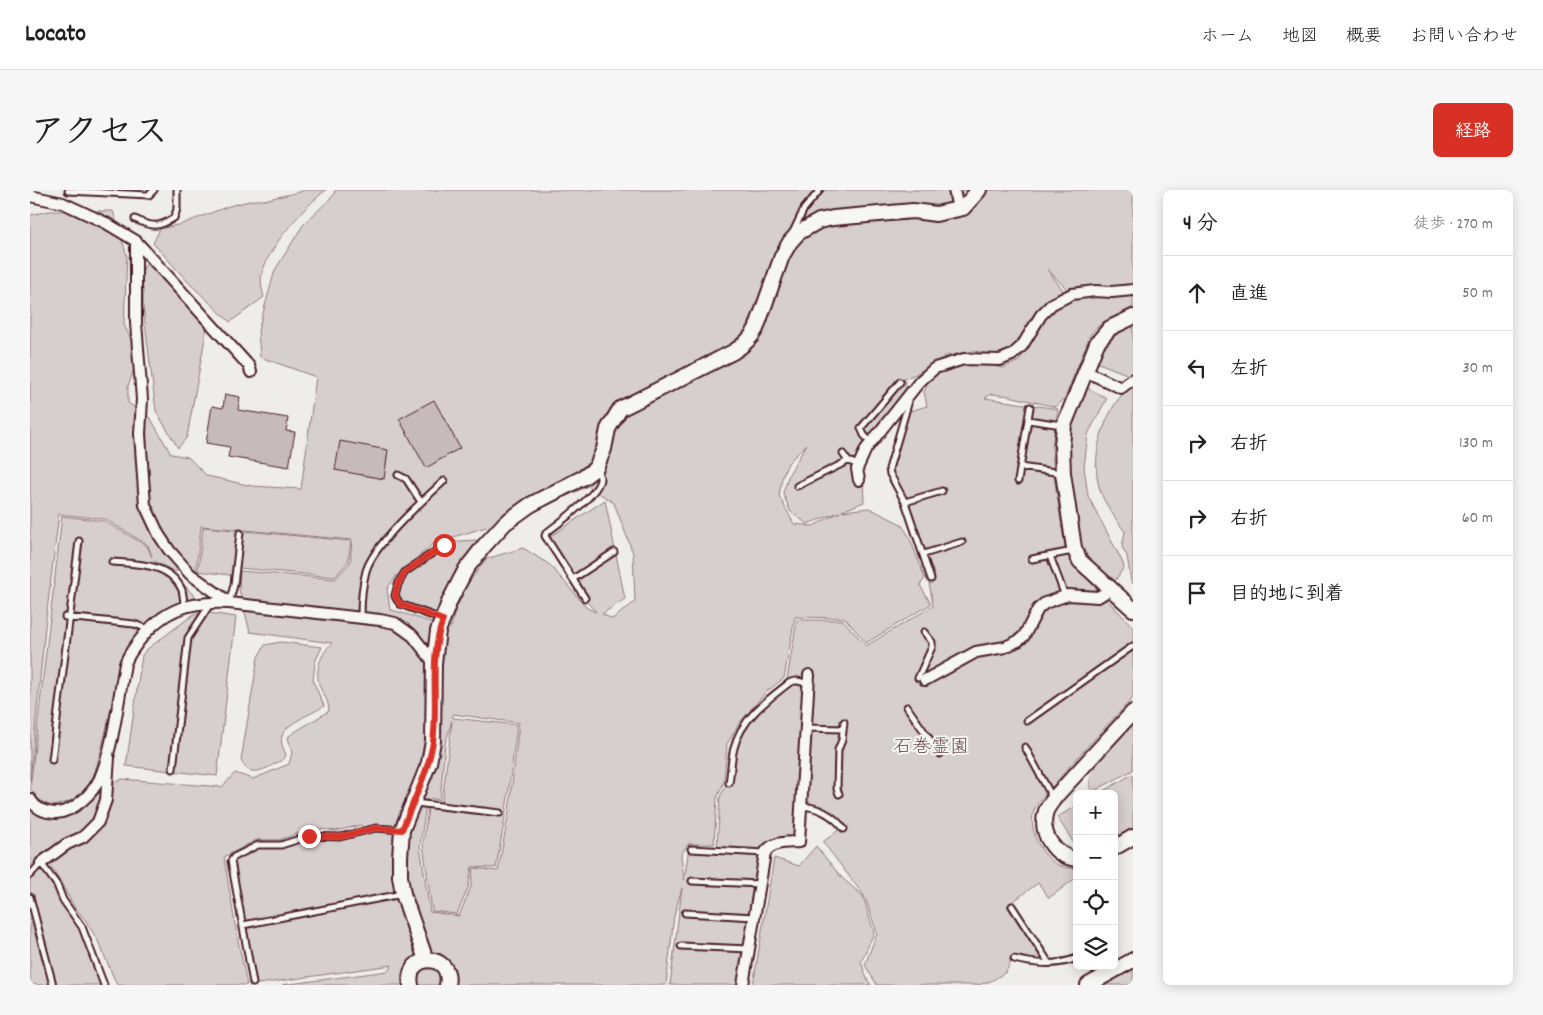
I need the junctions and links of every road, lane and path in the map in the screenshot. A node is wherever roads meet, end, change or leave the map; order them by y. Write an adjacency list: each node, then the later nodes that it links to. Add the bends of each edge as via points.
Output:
1 (154, 190): 6 (lane, via 149,196)
2 (177, 190): 9 (lane, via 174,218 161,226)
3 (820, 190): 11 (lane, via 795,224)
4 (954, 190): 8 (street)
5 (979, 190): 8 (street, via 963,208)
6 (68, 191)
7 (30, 196): 10 (street, via 63,202)
8 (958, 209): 11 (street, via 936,214 913,211 819,220)
9 (135, 219)
10 (136, 241): 15 (street); 52 (street, via 136,323 145,505 169,550 190,574)
11 (790, 242): 27 (street, via 752,338 733,352 620,409 608,429)
12 (1133, 290): 18 (street, via 1082,292 1060,299 1040,315 1022,346 1012,355 1000,360 964,359 935,368)
13 (1133, 317): 14 (street, via 1110,328 1097,343)
14 (1085, 371): 16 (street, via 1121,388); 21 (street)
15 (251, 372)
16 (1133, 379)
17 (900, 382): 22 (lane, via 861,428)
18 (907, 396): 22 (street); 36 (lane, via 908,404 889,469)
19 (1030, 407): 20 (lane)
20 (1028, 420): 21 (lane); 26 (lane)
21 (1064, 425): 28 (street)
22 (871, 443): 25 (street)
23 (843, 454): 24 (lane)
24 (848, 460): 25 (lane); 33 (lane)
25 (858, 465): 30 (street)
26 (1020, 467): 28 (lane); 31 (lane)
27 (596, 468): 47 (lane, via 599,484 545,536); 58 (street, via 530,505 505,524 466,569)
28 (1063, 473): 41 (street)
29 (398, 475): 35 (lane, via 406,479)
30 (859, 480)
31 (1018, 480)
32 (444, 481): 35 (lane)
33 (797, 486)
34 (942, 491): 36 (lane)
35 (421, 502): 57 (lane, via 376,552 366,570)
36 (905, 502): 43 (lane)
37 (240, 533): 52 (lane)
38 (78, 540): 56 (lane)
39 (962, 542): 43 (lane)
40 (444, 545): 58 (lane, via 405,572 395,596 400,604)
41 (1075, 550): 44 (lane); 49 (street, via 1080,560)
42 (614, 552): 47 (lane)
43 (924, 554): 48 (lane)
44 (1050, 556): 45 (lane); 50 (lane)
45 (1032, 559)
46 (112, 562): 54 (lane, via 154,567 170,575 182,591)
47 (573, 579): 51 (lane)
48 (931, 579)
49 (1111, 589): 50 (street, via 1098,597); 55 (street)
50 (1065, 596): 63 (street, via 1046,603 1038,610 1029,629 1018,640 1005,647 976,652)
51 (585, 598)
52 (229, 602): 53 (street); 57 (street)
53 (211, 603): 54 (street); 75 (lane, via 188,638)
54 (184, 606): 59 (street)
55 (1133, 609)
56 (68, 617): 59 (lane, via 134,624); 74 (lane)
57 (361, 617): 62 (street, via 395,623 413,636)
58 (443, 620): 62 (street, via 438,631)
59 (148, 629): 72 (street, via 125,664)
60 (924, 632): 63 (lane, via 932,642 932,648)
61 (1133, 646): 67 (lane)
62 (434, 663): 80 (street, via 433,740 429,763)
63 (922, 679)
64 (809, 680): 69 (street); 76 (lane, via 789,682 745,724 734,747)
65 (907, 707): 73 (lane)
66 (1133, 712): 79 (street)
67 (1027, 721)
68 (844, 722): 70 (lane)
69 (806, 728): 70 (lane); 81 (street)
70 (843, 729): 77 (lane, via 838,750)
71 (1025, 747): 79 (lane)
72 (109, 750): 78 (street, via 99,779 83,801 60,813 41,810); 90 (street, via 106,800 98,822 83,837)
73 (940, 754)
74 (52, 760)
75 (172, 769)
76 (730, 784)
77 (839, 794)
78 (30, 799)
79 (1053, 799): 89 (street, via 1046,809 1047,838 1056,851)
80 (412, 803): 82 (lane); 84 (street)
81 (802, 806): 83 (lane, via 826,813); 88 (street, via 800,842 769,846)
82 (500, 813)
83 (844, 829)
84 (402, 830): 94 (street); 99 (lane, via 376,828 340,837 309,836 281,845 258,845 234,857 231,861)
85 (1133, 837): 86 (street)
86 (1118, 846)
87 (691, 849): 88 (lane)
88 (765, 853): 93 (street)
89 (1073, 859)
90 (41, 863): 91 (lane); 111 (lane, via 82,928)
91 (30, 875)
92 (692, 881): 93 (lane)
93 (760, 884): 98 (street)
94 (402, 894): 99 (lane); 103 (street)
95 (30, 897): 110 (lane)
96 (1012, 906): 106 (lane)
97 (685, 913): 98 (lane)
98 (755, 917): 101 (street)
99 (242, 924): 109 (lane)
100 (682, 946): 101 (lane)
101 (749, 948): 114 (street)
102 (1014, 959): 106 (lane)
103 (426, 960): 112 (street, via 412,970); 113 (street, via 443,966 448,976)
104 (1073, 960): 106 (lane)
105 (1133, 960): 107 (street)
106 (1049, 963)
107 (1118, 965)
108 (1107, 970): 115 (street)
109 (253, 983)
110 (54, 985)
111 (104, 985)
112 (411, 985)
113 (447, 985)
114 (743, 985)
115 (1088, 985)

